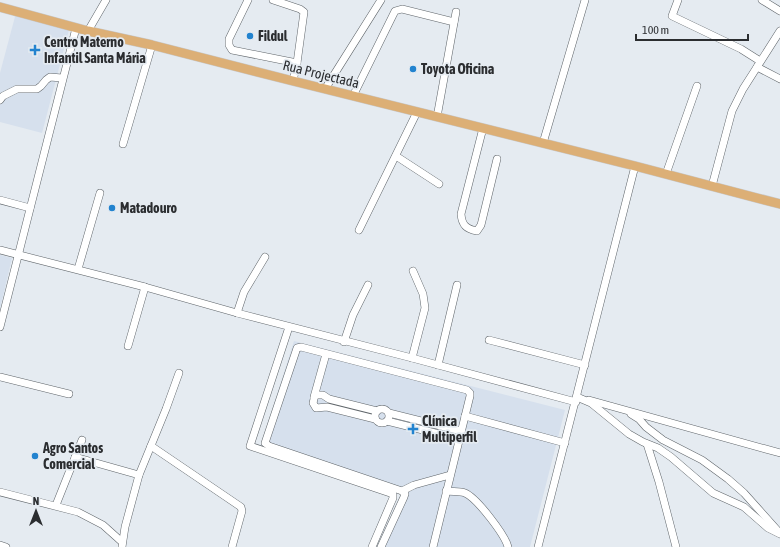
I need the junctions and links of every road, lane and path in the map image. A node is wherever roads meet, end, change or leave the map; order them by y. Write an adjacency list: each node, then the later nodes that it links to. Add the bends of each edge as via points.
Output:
1 (106, 0): 14 (street)
2 (248, 0): 16 (street, via 229,39 232,50)
3 (273, 0): 16 (street, via 304,12)
4 (381, 0): 22 (street)
5 (585, 0): 28 (street)
6 (678, 0): 17 (street, via 672,16 741,49)
7 (762, 0): 9 (street)
8 (0, 7): 12 (main road, Rua Projectada)
9 (780, 11)
10 (456, 12): 11 (street)
11 (454, 22): 23 (street, via 402,9 395,10); 26 (street)
12 (76, 28): 14 (main road, Rua Projectada); 18 (street)
13 (780, 30): 17 (street)
14 (88, 31): 15 (main road, Rua Projectada)
15 (152, 45): 20 (main road, Rua Projectada); 29 (street)
16 (297, 63): 20 (street)
17 (759, 64): 19 (street); 35 (street, via 732,110)
18 (62, 78): 24 (street, via 50,77 37,88 17,89); 39 (street)
19 (780, 80)
20 (293, 81): 22 (main road, Rua Projectada)
21 (697, 86): 33 (street)
22 (325, 89): 23 (main road, Rua Projectada)
23 (353, 96): 25 (main road, Rua Projectada)
24 (0, 100)
25 (417, 112): 26 (main road, Rua Projectada); 30 (street)
26 (437, 117): 27 (main road, Rua Projectada)
27 (482, 128): 28 (main road, Rua Projectada); 31 (street, via 461,214 465,227 470,230 477,231 481,225)
28 (542, 143): 32 (main road, Rua Projectada)
29 (123, 144)
30 (396, 156): 34 (street); 40 (street)
31 (497, 159)
32 (635, 166): 33 (main road, Rua Projectada); 58 (street)
33 (666, 174): 35 (main road, Rua Projectada)
34 (439, 184)
35 (712, 186): 38 (main road, Rua Projectada)
36 (100, 193): 44 (street)
37 (0, 200): 39 (street)
38 (780, 204)
39 (30, 208): 42 (street)
40 (359, 230)
41 (0, 250): 42 (street)
42 (19, 255): 44 (street); 49 (street)
43 (265, 257): 50 (street, via 244,292)
44 (78, 269): 48 (street)
45 (413, 271): 57 (street, via 423,294 425,308)
46 (368, 285): 54 (street, via 353,315)
47 (457, 285): 59 (street)
48 (146, 286): 50 (street); 55 (street)
49 (3, 304): 51 (street)
50 (237, 313): 52 (street)
51 (0, 326)
52 (289, 327): 54 (street); 90 (street, via 250,446 393,494)
53 (489, 340): 58 (street)
54 (344, 342): 57 (street)
55 (128, 346)
56 (326, 354): 63 (street); 68 (street, via 467,390 470,396); 81 (street, via 297,348 265,443)
57 (412, 358): 59 (street)
58 (585, 364): 64 (street)
59 (438, 365): 64 (street)
60 (179, 373): 76 (street)
61 (0, 376): 62 (street)
62 (69, 394)
63 (314, 398): 66 (street, via 315,395 323,395 328,399); 69 (street, via 313,404 316,408 327,407)
64 (576, 399): 65 (street); 74 (street); 75 (street, via 591,403 629,434)
65 (620, 409): 77 (street); 85 (street, via 639,419 663,440 702,460 722,475 744,493)
66 (377, 411): 67 (street, via 384,409); 69 (street)
67 (388, 412): 70 (street); 71 (street)
68 (465, 416): 71 (street); 74 (street)
69 (375, 419): 70 (street, via 381,424)
70 (387, 421): 72 (street)
71 (461, 431): 72 (street)
72 (459, 439): 80 (street)
73 (82, 440): 78 (street)
74 (565, 442): 94 (street)
75 (646, 444): 85 (street, via 658,448 713,493 744,507 768,528); 95 (street)
76 (151, 446): 79 (street); 89 (street, via 241,507)
77 (780, 453)
78 (75, 457): 79 (street); 84 (street)
79 (139, 475): 87 (street)
80 (450, 475): 81 (street); 82 (street)
81 (402, 491): 91 (street, via 405,494 404,498)
82 (446, 491): 92 (street); 93 (street, via 465,493 474,498 488,514)
83 (0, 492): 84 (street)
84 (56, 505): 87 (street, via 78,512 103,525)
85 (780, 534)
86 (0, 545): 88 (street)
87 (122, 545)
88 (6, 547)
89 (232, 547)
90 (372, 547)
91 (381, 547)
92 (432, 547)
93 (508, 547)
94 (538, 547)
95 (676, 547)

